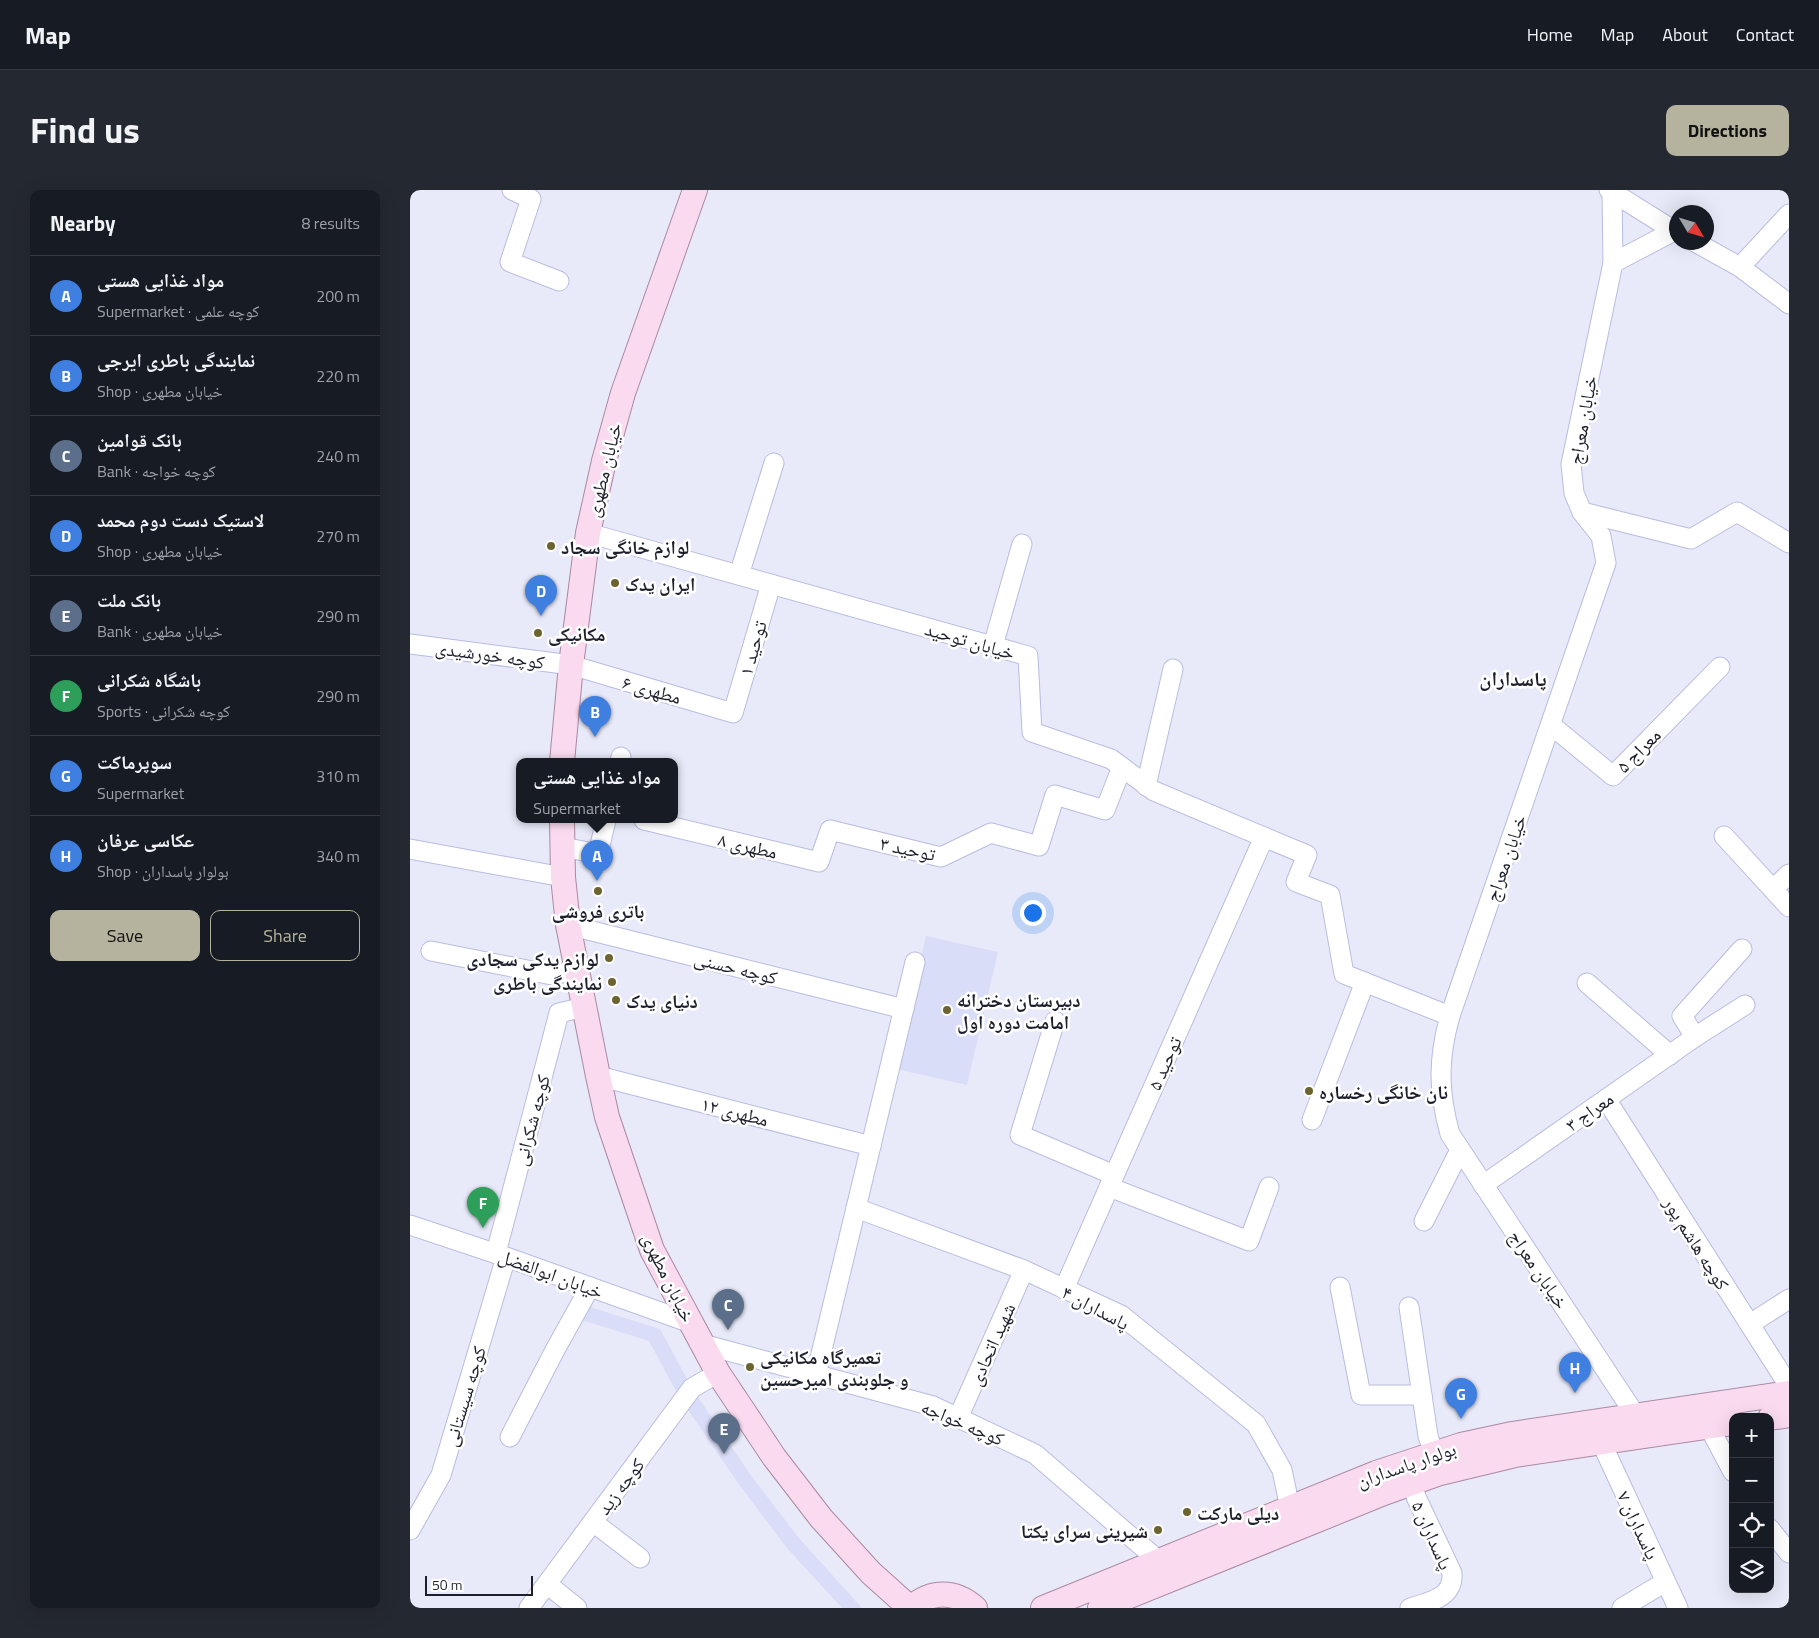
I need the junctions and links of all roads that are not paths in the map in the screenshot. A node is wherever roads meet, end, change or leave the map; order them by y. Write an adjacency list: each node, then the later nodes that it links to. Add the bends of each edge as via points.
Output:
1 (512, 190): 10 (street, via 531,199 510,262)
2 (695, 190): 14 (main road, خیابان مطهری, via 623,393)
3 (1612, 191): 5 (street); 8 (street, خیابان معراج)
4 (1789, 214): 9 (street)
5 (1669, 227)
6 (1669, 234): 8 (street)
7 (1709, 250): 9 (street)
8 (1613, 263): 13 (street, خیابان معراج, via 1571,464 1574,493)
9 (1740, 267): 11 (street)
10 (559, 281)
11 (1789, 304)
12 (774, 462): 17 (street)
13 (1582, 512): 15 (street, via 1691,539 1737,512); 25 (street, خیابان معراج, via 1601,536 1606,562)
14 (588, 533): 17 (street, خیابان توحید); 21 (main road, خیابان مطهری)
15 (1789, 543)
16 (1022, 544): 20 (street)
17 (739, 575): 18 (street, خیابان توحید)
18 (771, 584): 20 (street, خیابان توحید); 24 (street, توحید ۱)
19 (410, 644): 21 (street, کوچه خورشیدی)
20 (993, 646): 27 (street, خیابان توحید, via 1028,656 1032,732 1111,759)
21 (571, 665): 24 (street, مطهری ۶); 26 (main road, خیابان مطهری)
22 (1720, 667): 25 (street, معراج ۵, via 1613,776)
23 (1173, 670): 28 (street)
24 (733, 713)
25 (1551, 725): 51 (street, خیابان معراج)
26 (562, 758)
27 (1122, 767): 28 (street, خیابان توحید); 32 (street, توحید ۳, via 1105,810 1055,795 1039,846 991,833 942,857)
28 (1146, 786): 34 (street, خیابان توحید)
29 (562, 823): 35 (main road, خیابان مطهری)
30 (605, 823): 35 (street, via 598,854)
31 (656, 823): 32 (street, مطهری ۸, via 819,862)
32 (830, 830)
33 (1724, 836): 39 (street)
34 (1264, 837): 46 (street, خیابان توحید, via 1307,855 1296,882 1330,895 1344,974); 60 (street, توحید ۵)
35 (563, 847): 38 (main road, خیابان مطهری)
36 (410, 849): 38 (street)
37 (1789, 874): 39 (street)
38 (563, 876): 41 (main road, خیابان مطهری)
39 (1773, 889): 40 (street)
40 (1789, 907)
41 (568, 925): 45 (main road, خیابان مطهری); 50 (street, کوچه حسنی)
42 (1742, 949): 53 (street, via 1682,1016)
43 (431, 951): 45 (street, via 552,975)
44 (915, 962): 50 (street)
45 (577, 970): 49 (main road, خیابان مطهری)
46 (1365, 982): 51 (street, خیابان توحید); 57 (street)
47 (1587, 983): 54 (street)
48 (1745, 1005): 53 (street, معراج ۳)
49 (584, 1007): 55 (main road, خیابان مطهری); 66 (street, کوچه شکرانی, via 559,1013)
50 (904, 1009): 58 (street)
51 (1450, 1016): 59 (street, خیابان معراج, via 1442,1047 1440,1087 1450,1134)
52 (1055, 1021): 60 (street, via 1020,1135)
53 (1695, 1037): 54 (street, معراج ۳)
54 (1670, 1055): 56 (street, معراج ۳)
55 (598, 1076): 58 (street, مطهری ۱۲); 73 (main road, خیابان مطهری, via 607,1117 652,1250)
56 (1606, 1099): 61 (street, معراج ۳); 74 (street, کوچه هاشم پور)
57 (1312, 1120)
58 (871, 1146): 63 (street)
59 (1460, 1150): 61 (street, خیابان معراج); 64 (street)
60 (1111, 1181): 62 (street, via 1249,1241); 70 (street, توحید ۵)
61 (1483, 1185): 82 (street, خیابان معراج)
62 (1270, 1187)
63 (856, 1208): 67 (street, پاسداران ۴); 77 (street)
64 (1424, 1221)
65 (410, 1225): 66 (street, خیابان ابوالفضل)
66 (501, 1255): 68 (street, خیابان ابوالفضل); 94 (street, کوچه سیستانی, via 441,1475)
67 (1024, 1270): 70 (street, پاسداران ۴); 84 (street, شهید اتحادی)
68 (590, 1287): 73 (street, خیابان ابوالفضل); 87 (street)
69 (1340, 1287): 80 (street, via 1361,1395)
70 (1064, 1289): 92 (street, پاسداران ۴, via 1121,1315 1256,1424 1282,1470)
71 (1789, 1299): 74 (street)
72 (1409, 1308): 80 (street)
73 (691, 1323): 75 (main road, خیابان مطهری)
74 (1750, 1324): 78 (street, کوچه هاشم پور)
75 (702, 1344): 76 (main road, خیابان مطهری); 77 (street, کوچه خواجه)
76 (718, 1373): 93 (street, کوچه زید, via 692,1388); 103 (main road, خیابان مطهری, via 774,1457 821,1518 872,1574)
77 (816, 1374): 84 (street, کوچه خواجه, via 933,1406)
78 (1789, 1386)
79 (1789, 1393): 82 (main road, بولوار پاسداران)
80 (1422, 1395): 89 (street)
81 (1789, 1415): 83 (main road)
82 (1636, 1416): 89 (main road, بولوار پاسداران, via 1512,1434)
83 (1774, 1417)
84 (958, 1418): 98 (street, کوچه خواجه, via 1035,1454)
85 (1729, 1424): 86 (main road, بولوار پاسداران)
86 (1709, 1427): 88 (main road, بولوار پاسداران); 90 (street)
87 (510, 1437)
88 (1601, 1442): 91 (main road, بولوار پاسداران, via 1507,1457); 99 (street, پاسداران ۷)
89 (1434, 1453): 92 (main road, بولوار پاسداران)
90 (1729, 1464)
91 (1411, 1483): 106 (main road, بولوار پاسداران); 107 (street, پاسداران ۵, via 1452,1573 1452,1580 1441,1597)
92 (1290, 1508): 98 (main road, بولوار پاسداران)
93 (593, 1522): 97 (street); 100 (street, کوچه زید)
94 (410, 1530)
95 (1774, 1534): 96 (street)
96 (1789, 1552)
97 (640, 1558)
98 (1159, 1561): 105 (main road, بولوار پاسداران)
99 (1665, 1582): 108 (street); 109 (street, پاسداران ۷)
100 (547, 1584): 101 (street, کوچه زید); 102 (street)
101 (529, 1608)
102 (577, 1608)
103 (911, 1608): 104 (main road, via 925,1598 943,1594 961,1598)
104 (975, 1608)
105 (1043, 1608)
106 (1100, 1608)
107 (1410, 1608)
108 (1622, 1608)
109 (1678, 1608)

